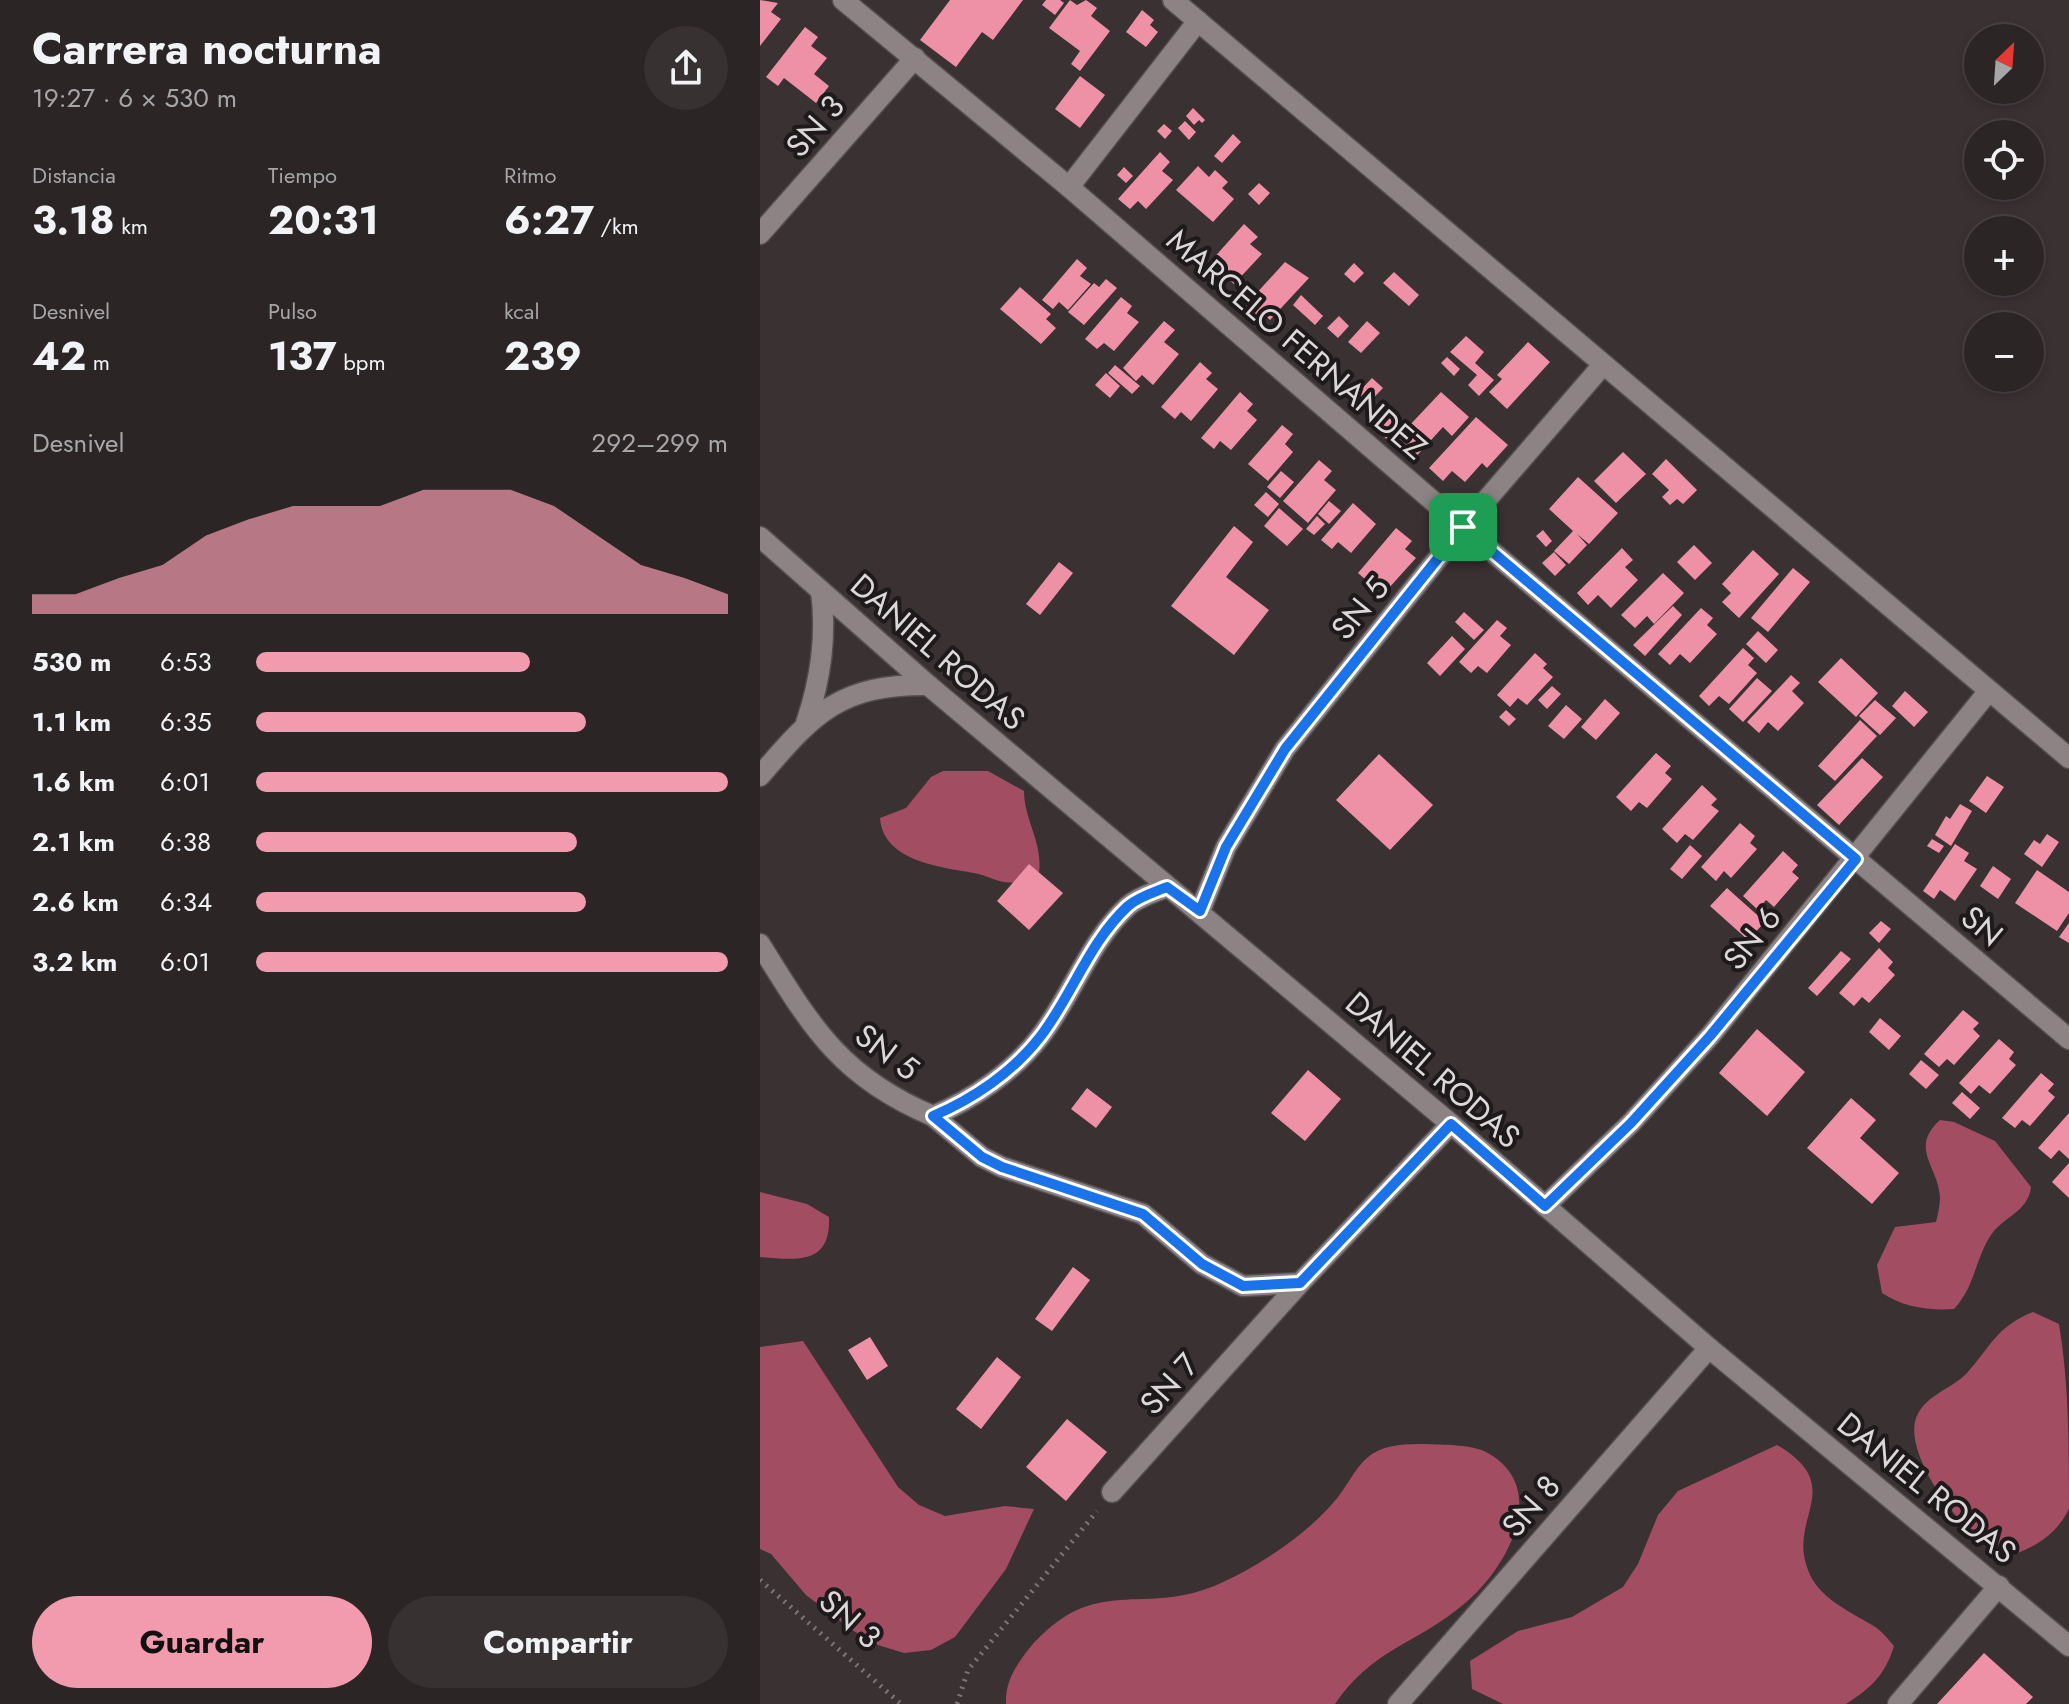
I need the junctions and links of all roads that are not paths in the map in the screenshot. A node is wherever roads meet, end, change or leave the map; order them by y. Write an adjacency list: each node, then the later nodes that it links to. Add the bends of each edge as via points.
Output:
1 (843, 0): 4 (street, MARCELO FERNANDEZ)
2 (1173, 0): 3 (street)
3 (1198, 21): 5 (street); 7 (street)
4 (915, 58): 5 (street, MARCELO FERNANDEZ); 6 (street, SN 3)
5 (1069, 187): 8 (street, MARCELO FERNANDEZ)
6 (760, 234)
7 (1602, 366): 8 (street, SN 5); 12 (street)
8 (1463, 527): 16 (street, MARCELO FERNANDEZ); 18 (street, SN 5, via 1285,749 1226,847)
9 (760, 537): 10 (street, DANIEL RODAS)
10 (821, 591): 11 (street, DANIEL RODAS); 13 (street, via 826,627)
11 (928, 685): 13 (street, via 866,690); 17 (street, DANIEL RODAS)
12 (1988, 692): 14 (street); 16 (street, SN 6)
13 (806, 723): 15 (street)
14 (2069, 758)
15 (760, 776)
16 (1856, 859): 20 (street, SN); 23 (street, SN 6, via 1710,1036)
17 (1167, 887): 18 (street, DANIEL RODAS); 21 (street, SN 5, via 1130,904 1104,934 1040,1037 1018,1061 964,1103)
18 (1200, 911): 22 (street, DANIEL RODAS)
19 (760, 944): 21 (street, SN 5, via 806,1015 861,1078 894,1100)
20 (2069, 1039)
21 (933, 1116): 24 (street, via 1002,1167 1143,1214 1202,1264 1243,1286)
22 (1451, 1124): 23 (street, DANIEL RODAS); 24 (street, SN 7)
23 (1545, 1206): 25 (street, DANIEL RODAS)
24 (1300, 1283): 26 (street, SN 7)
25 (1709, 1348): 27 (street, DANIEL RODAS); 29 (street, SN 8)
26 (1112, 1492)
27 (1999, 1586): 28 (street, DANIEL RODAS); 30 (street)
28 (2069, 1646)
29 (1398, 1704)
30 (1898, 1704)

